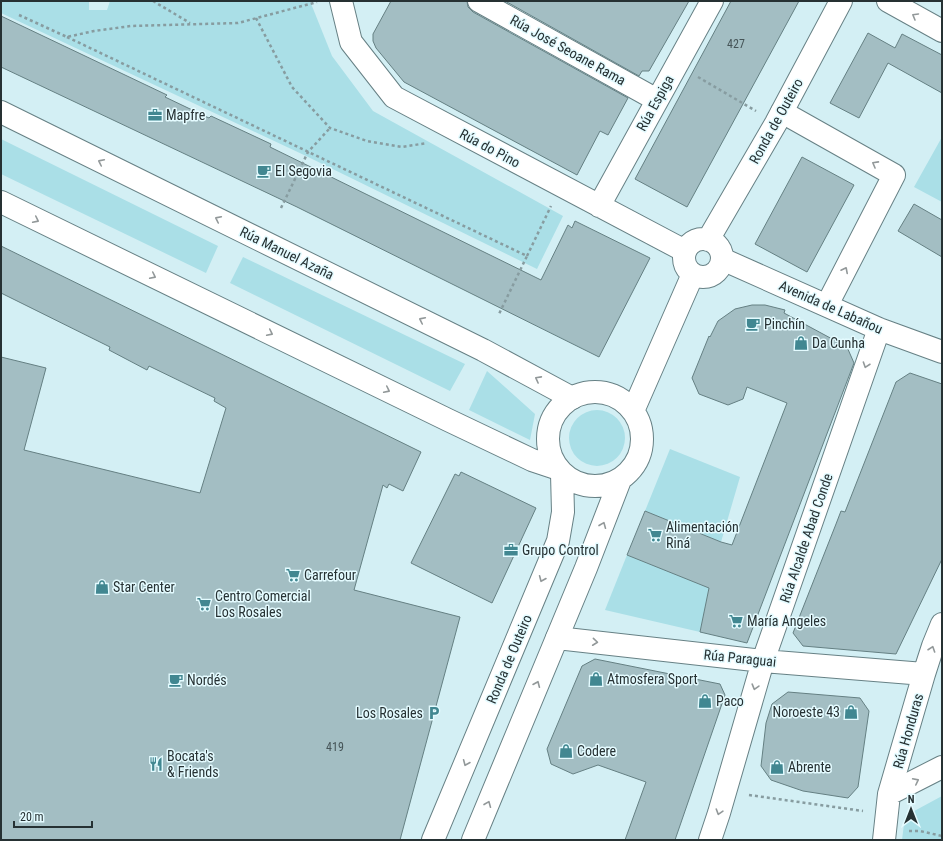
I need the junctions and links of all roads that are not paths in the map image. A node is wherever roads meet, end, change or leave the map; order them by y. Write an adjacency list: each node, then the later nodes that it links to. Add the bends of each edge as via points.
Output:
1 (341, 1): 11 (street, Rúa do Pino, via 351,42 394,98)
2 (479, 1): 7 (street, Rúa José Seoane Rama)
3 (712, 1): 7 (street, Rúa Espiga)
4 (841, 1): 9 (street, Ronda de Outeiro)
5 (888, 1): 6 (street, one-way to 5)
6 (942, 32)
7 (657, 100): 11 (street, Rúa Espiga)
8 (1, 112): 19 (street, Rúa Manuel Azaña, one-way to 8, via 476,347)
9 (779, 117): 12 (street, Ronda de Outeiro); 16 (street, one-way to 9, via 894,175)
10 (1, 202): 21 (street, one-way to 21, via 448,420)
11 (599, 206): 13 (street, Rúa do Pino)
12 (708, 240): 13 (street, via 692,242); 14 (street, via 717,245)
13 (685, 251): 15 (street, via 685,264)
14 (722, 259): 15 (street, via 718,269 710,275 704,277); 16 (street, Avenida de Labañou)
15 (694, 274): 20 (street)
16 (827, 305): 17 (street, Avenida de Labañou)
17 (879, 329): 18 (street, Avenida de Labañou); 25 (street, Rúa Alcalde Abad Conde, one-way to 25)
18 (942, 352)
19 (572, 398): 20 (street, Ronda de Outeiro, via 598,392 612,395); 21 (street, Ronda de Outeiro, via 553,416 548,429 550,456)
20 (633, 411): 22 (street, Ronda de Outeiro, via 640,425 643,440 640,456 632,469)
21 (559, 471): 22 (street, Ronda de Outeiro, via 575,483 590,487 606,486); 29 (street, Ronda de Outeiro, one-way to 29, via 563,512 558,541)
22 (620, 480): 24 (street, Ronda de Outeiro, one-way to 22)
23 (942, 624): 26 (street, Rúa Honduras, one-way to 23)
24 (556, 638): 25 (street, Rúa Paraguai, one-way to 25); 30 (street, Ronda de Outeiro, one-way to 24)
25 (763, 661): 26 (street, Rúa Paraguai); 31 (street, Rúa Alcalde Abad Conde, one-way to 31)
26 (924, 674): 28 (street, Rúa Honduras)
27 (942, 767): 28 (street, one-way to 27)
28 (886, 819)
29 (433, 840)
30 (473, 840)
31 (710, 840)

